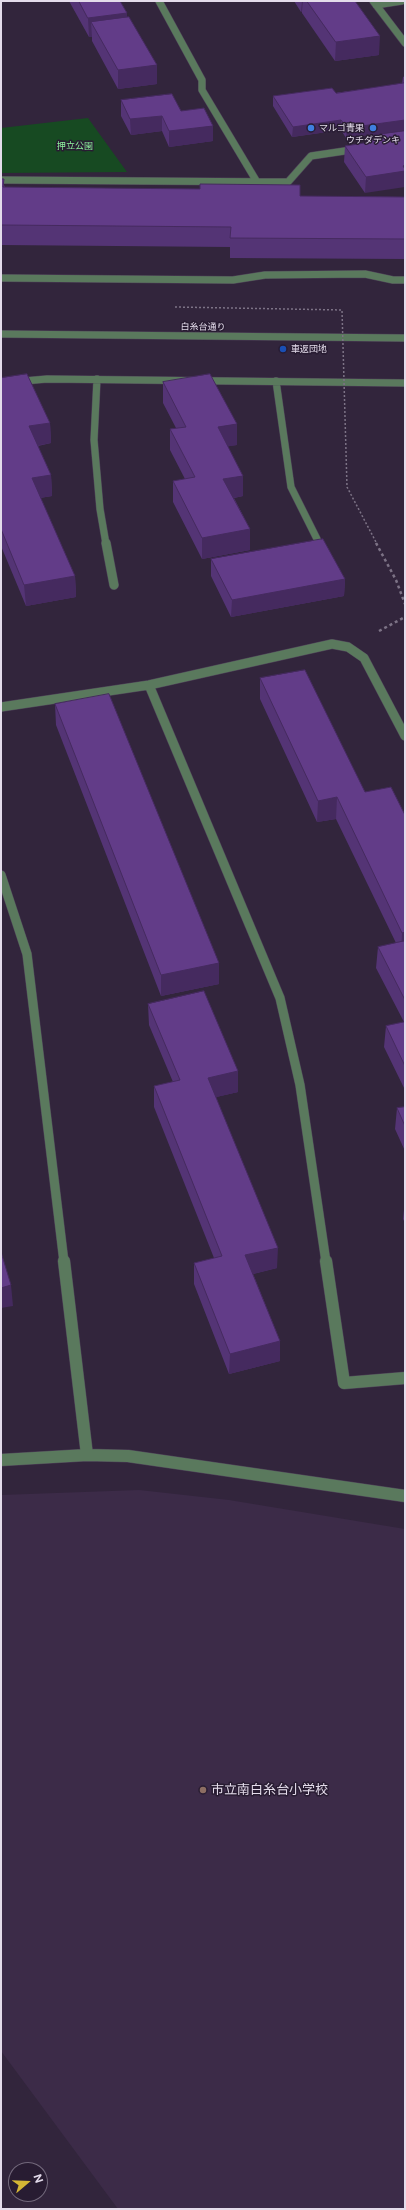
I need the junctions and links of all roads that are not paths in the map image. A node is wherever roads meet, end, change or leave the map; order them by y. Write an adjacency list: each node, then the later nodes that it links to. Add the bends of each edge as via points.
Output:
1 (159, 1): 7 (street, via 202,80 202,90)
2 (402, 1): 3 (street)
3 (374, 3): 4 (street)
4 (405, 43)
5 (366, 148): 7 (street, via 311,156 288,182)
6 (1, 180): 7 (street)
7 (257, 182)
8 (1, 278): 9 (street, via 233,280 265,275 365,274)
9 (405, 280)
10 (1, 334): 11 (street, 白糸台通り)
11 (405, 338)
12 (97, 379): 13 (street); 14 (street, via 47,379); 17 (street, via 94,440 99,494)
13 (276, 381): 15 (street); 16 (street, via 291,487)
14 (1, 383)
15 (405, 383)
16 (317, 539)
17 (114, 585)
18 (149, 684): 19 (street); 20 (street, via 332,644 348,647 364,658); 22 (street, via 280,998 300,1084 344,1383)
19 (1, 707)
20 (405, 736)
21 (1, 875): 23 (street, via 27,954)
22 (405, 1378)
23 (87, 1455): 24 (street); 25 (street, via 128,1456)
24 (1, 1460)
25 (405, 1496)

